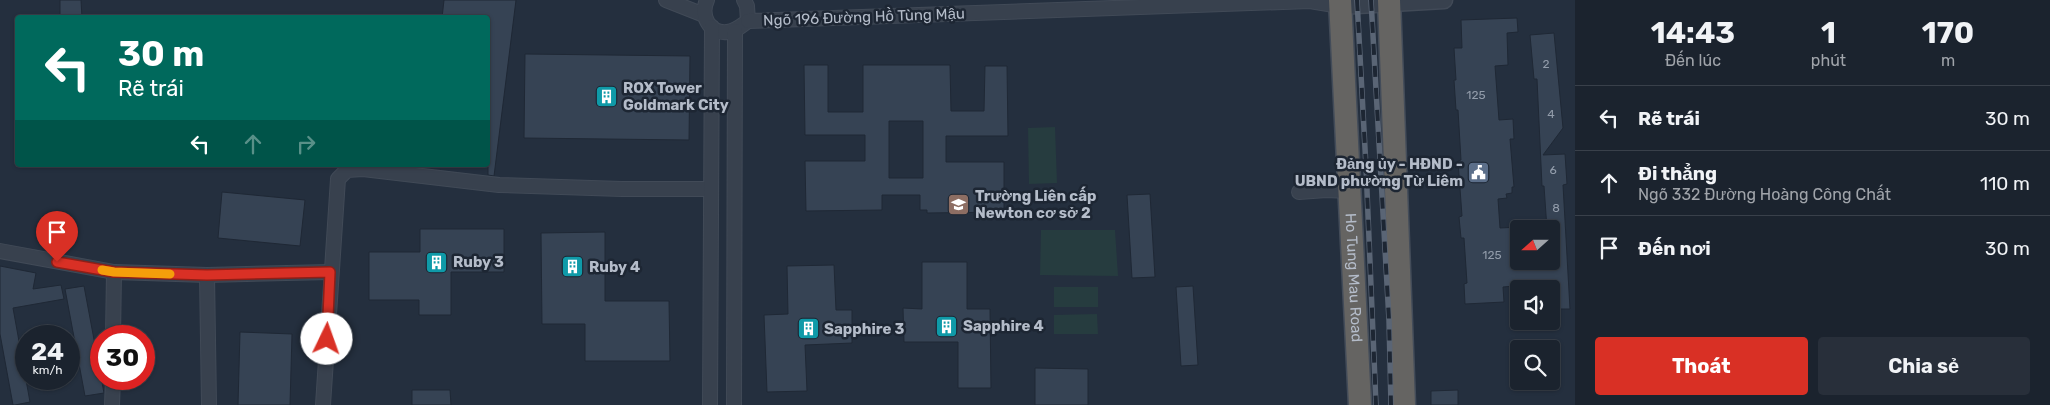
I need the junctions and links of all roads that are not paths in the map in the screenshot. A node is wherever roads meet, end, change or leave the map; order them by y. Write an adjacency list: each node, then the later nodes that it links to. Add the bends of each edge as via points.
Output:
1 (666, 0): 8 (street)
2 (707, 0): 8 (street, via 704,6)
3 (744, 0): 9 (street)
4 (1444, 0): 6 (street)
5 (1286, 1): 7 (street, Ngõ 196 Đường Hồ Tùng Mậu); 9 (street, Ngõ 196 Đường Hồ Tùng Mậu)
6 (1389, 1): 7 (street); 26 (highway)
7 (1340, 3): 12 (highway, Ho Tung Mau Road)
8 (708, 21): 10 (street, via 716,30 725,33); 11 (street)
9 (748, 22): 10 (street)
10 (735, 31): 24 (street)
11 (711, 188): 16 (street, via 622,189 499,184 347,170 338,179); 23 (street)
12 (1349, 191): 13 (street); 25 (highway, Ho Tung Mau Road)
13 (1300, 192)
14 (0, 251): 15 (street)
15 (114, 272): 17 (street); 18 (street)
16 (330, 272): 17 (street); 22 (street)
17 (207, 275): 21 (street)
18 (113, 325)
19 (112, 390): 20 (street)
20 (112, 405)
21 (209, 405)
22 (323, 405)
23 (710, 405)
24 (734, 405)
25 (1360, 405)
26 (1404, 405)

